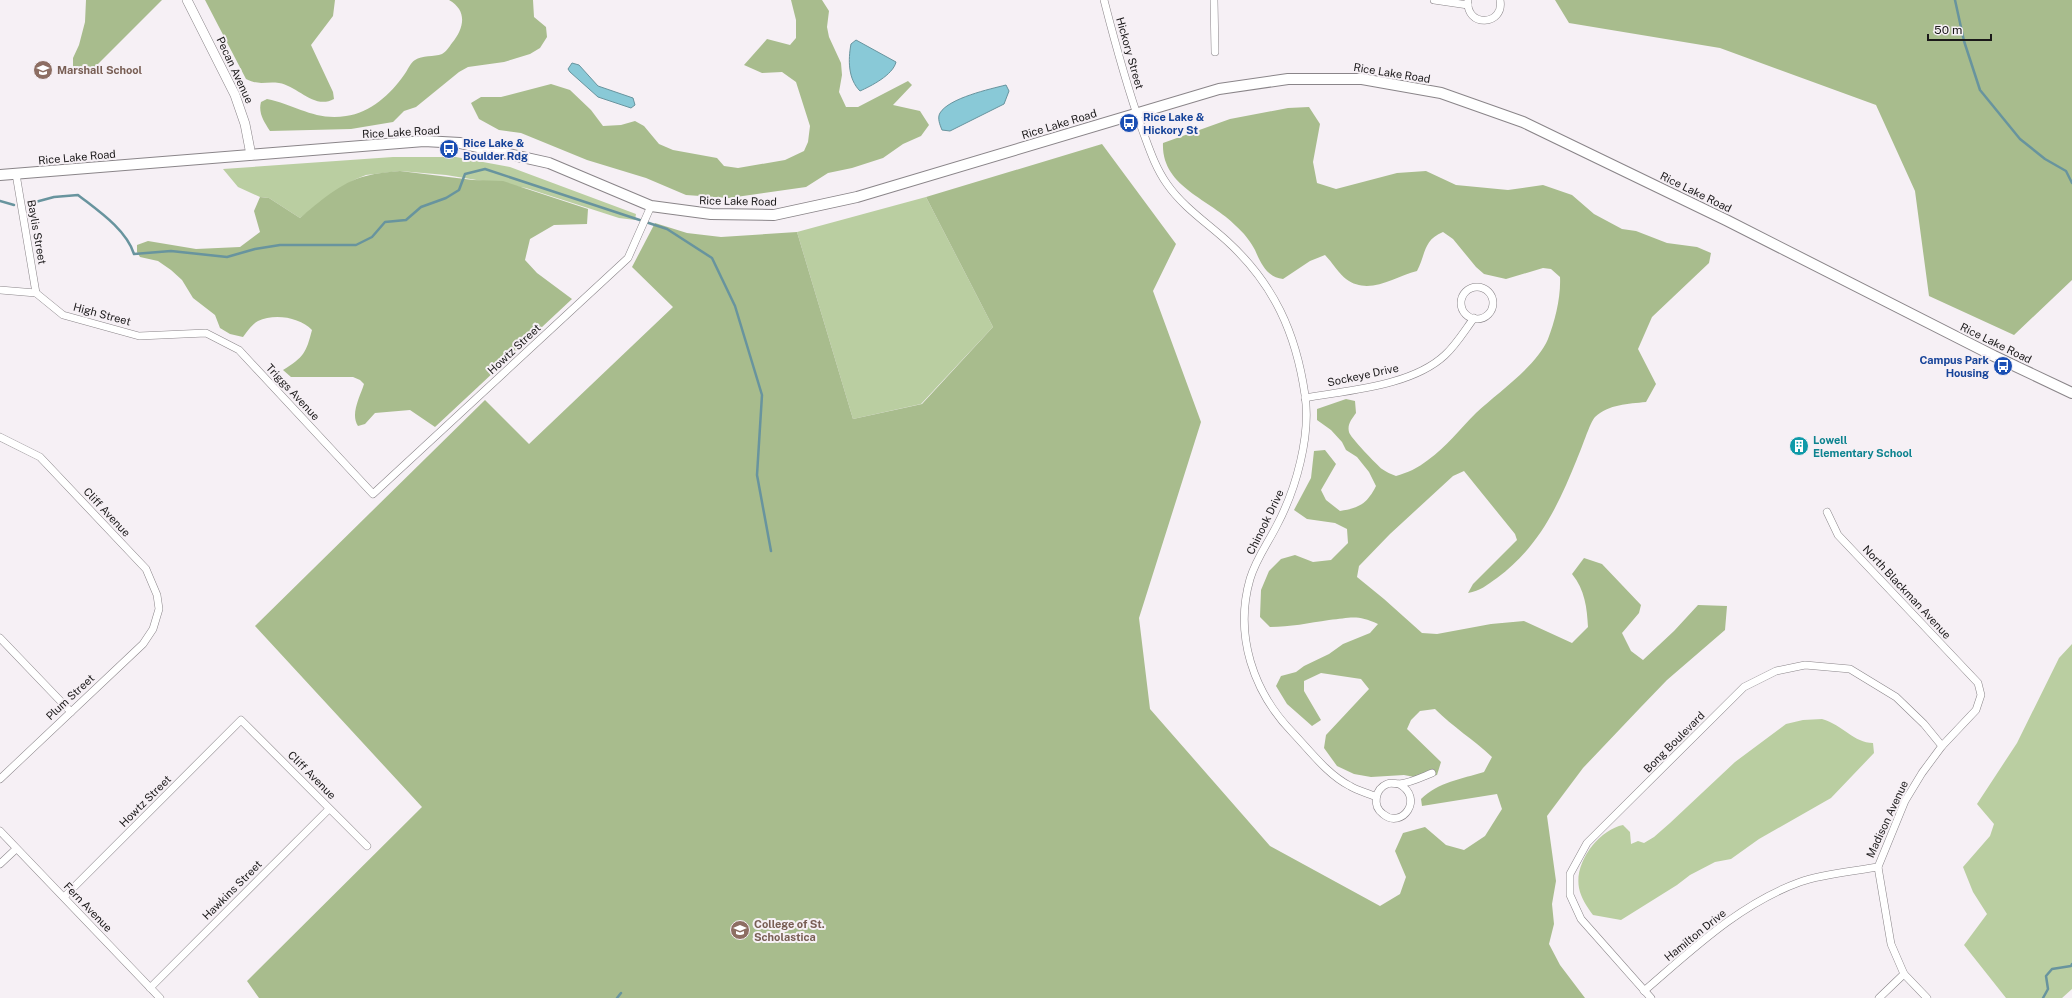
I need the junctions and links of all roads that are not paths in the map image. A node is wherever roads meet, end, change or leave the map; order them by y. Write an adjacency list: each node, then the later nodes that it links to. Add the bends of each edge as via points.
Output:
1 (187, 0): 9 (street, Pecan Avenue, via 235,95 245,124)
2 (1104, 0): 8 (street, Hickory Street)
3 (1214, 0): 7 (street)
4 (1434, 0): 6 (street)
5 (1500, 0): 6 (street, via 1497,15 1488,20 1477,19 1469,11)
6 (1468, 2)
7 (1215, 52)
8 (1136, 113): 12 (main road, Rice Lake Road, via 857,198 774,215 711,214); 17 (main road, Rice Lake Road, via 1219,89 1288,79 1362,79 1440,93 1523,122); 18 (street, Chinook Drive, via 1153,161 1167,184 1191,212 1242,255 1261,277 1278,305 1296,347)
9 (251, 155): 10 (main road, Rice Lake Road); 12 (main road, Rice Lake Road, via 424,141 460,143 549,163)
10 (16, 174): 11 (main road, Rice Lake Road); 14 (street, Baylis Street)
11 (0, 175)
12 (651, 206): 20 (street, Howtz Street, via 628,258)
13 (0, 290): 14 (street)
14 (36, 293): 16 (street, High Street, via 63,315 139,336)
15 (1474, 318): 15 (street, Sockeye Drive, via 1484,317 1493,306 1489,292 1480,287 1470,289 1463,297 1462,308); 18 (street, Sockeye Drive, via 1445,355 1422,371 1393,381)
16 (182, 334): 20 (street, Triggs Avenue, via 206,333 239,350)
17 (2072, 393)
18 (1305, 398): 31 (street, Chinook Drive, via 1301,458 1291,496 1250,579 1246,606 1247,648 1252,669 1268,703 1286,725 1330,771 1349,786)
19 (0, 437): 22 (street, Cliff Avenue, via 40,457 146,569 157,595 159,609)
20 (373, 494)
21 (1827, 512): 24 (street, North Blackman Avenue, via 1838,535)
22 (153, 629): 25 (street, Plum Street, via 143,644)
23 (0, 638): 25 (street)
24 (1978, 684): 27 (street, Madison Avenue, via 1981,695 1976,710)
25 (71, 712): 29 (street, Plum Street)
26 (241, 720): 32 (street, Cliff Avenue); 38 (street, Howtz Street)
27 (1942, 746): 37 (street, Madison Avenue, via 1905,801); 41 (street, Bong Boulevard, via 1896,696 1850,669 1805,665 1776,671 1744,687 1587,843 1570,874 1570,894 1581,919)
28 (1432, 774): 30 (street)
29 (0, 779)
30 (1399, 784): 31 (street, via 1388,784 1378,791); 31 (street, via 1408,791 1411,802 1402,816 1385,816 1377,808)
31 (1376, 797)
32 (329, 809): 34 (street, Cliff Avenue); 40 (street, Hawkins Street)
33 (0, 831): 35 (street, Fern Avenue)
34 (367, 846)
35 (16, 849): 36 (street); 38 (street, Fern Avenue)
36 (0, 864)
37 (1878, 867): 39 (street, Madison Avenue, via 1891,944); 41 (street, Hamilton Drive, via 1801,882 1756,903 1716,930)
38 (64, 898): 40 (street, Fern Avenue)
39 (1904, 974): 44 (street); 45 (street, Madison Avenue)
40 (150, 988): 42 (street, Fern Avenue)
41 (1644, 991): 43 (street, Bong Boulevard)
42 (160, 998)
43 (1651, 998)
44 (1879, 998)
45 (1927, 998)

